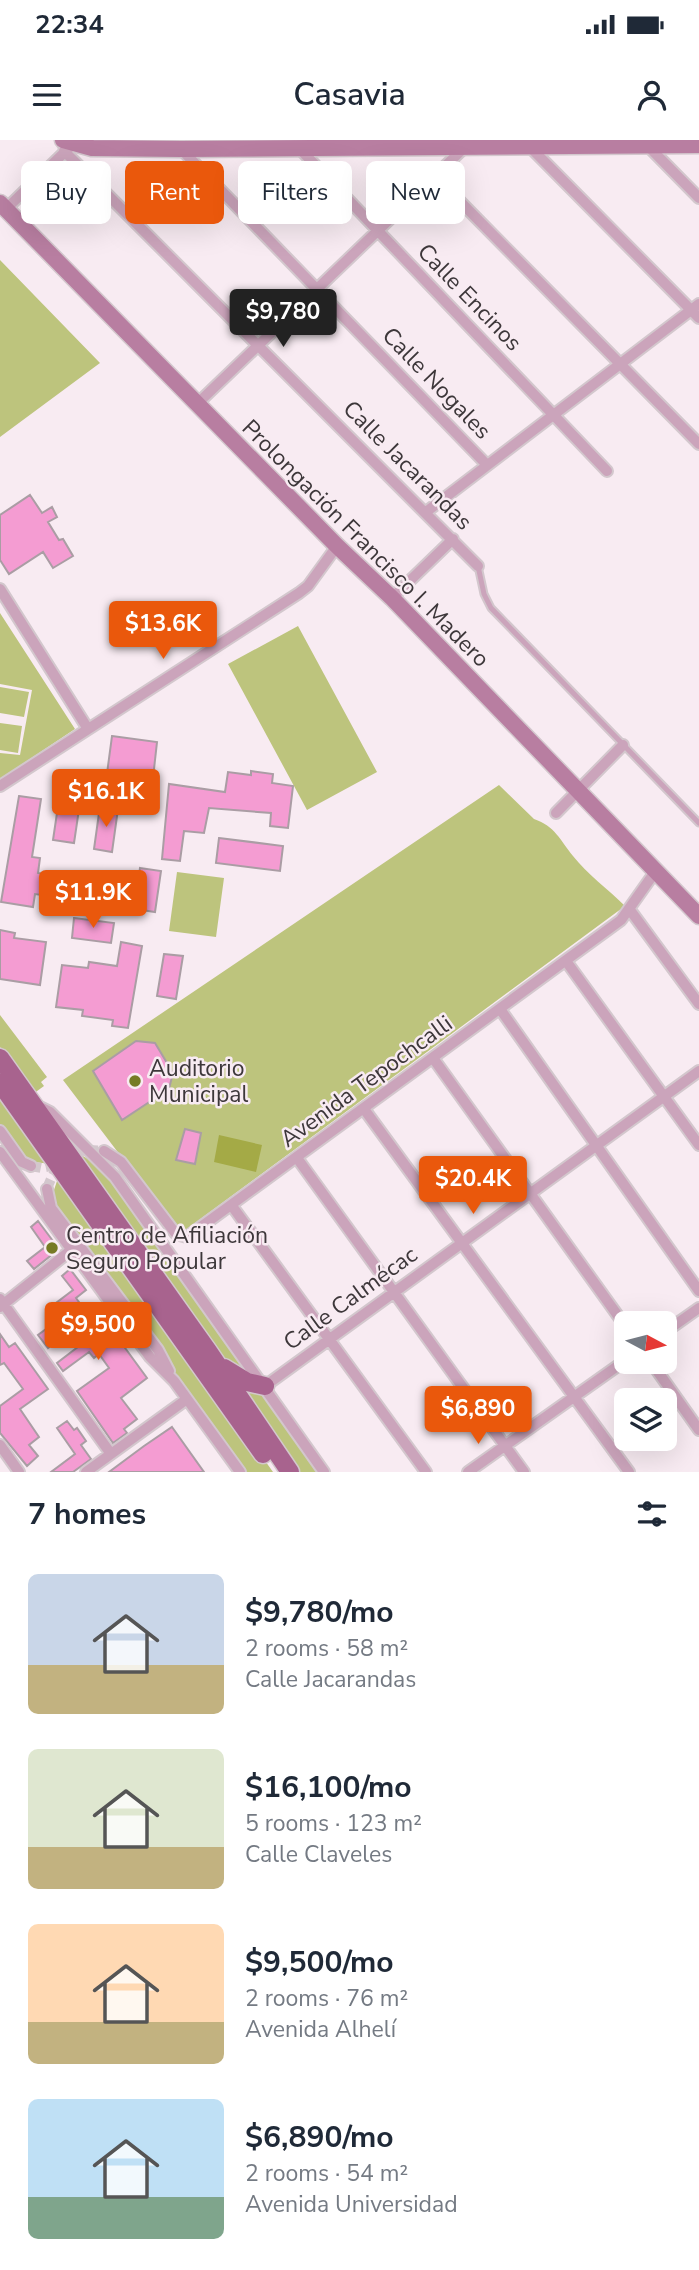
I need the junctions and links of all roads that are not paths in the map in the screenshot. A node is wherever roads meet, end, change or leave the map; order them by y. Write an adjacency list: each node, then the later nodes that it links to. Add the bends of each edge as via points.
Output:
1 (466, 142): 2 (main road); 6 (main road); 9 (street)
2 (344, 143): 7 (main road)
3 (67, 145): 8 (main road); 11 (street); 17 (street, Calle Jacarandas)
4 (647, 145): 5 (main road); 6 (main road); 10 (street)
5 (699, 145)
6 (528, 146): 16 (street)
7 (298, 147): 8 (main road); 14 (street, Calle Encinos)
8 (181, 149): 15 (street, Calle Nogales)
9 (449, 161)
10 (699, 198)
11 (3, 206): 19 (main road, Prolongación Francisco I. Madero)
12 (465, 206): 18 (street)
13 (385, 224): 14 (street)
14 (378, 231): 15 (street); 20 (street, Calle Encinos)
15 (317, 289): 17 (street); 22 (street, Calle Nogales)
16 (696, 311): 18 (street)
17 (258, 346): 19 (street); 24 (street, Calle Jacarandas)
18 (621, 364): 20 (street); 21 (street)
19 (197, 404): 26 (main road, Prolongación Francisco I. Madero)
20 (554, 415): 22 (street); 23 (street, Calle Encinos)
21 (699, 444)
22 (487, 465): 24 (street)
23 (607, 471)
24 (426, 512): 25 (street, Calle Jacarandas)
25 (453, 538): 27 (street, Calle Jacarandas); 29 (street)
26 (337, 546): 29 (main road, Prolongación Francisco I. Madero); 30 (street, via 299,593)
27 (478, 566): 31 (lane, Calle Jacarandas, via 491,608)
28 (0, 589): 30 (street)
29 (392, 598): 33 (main road, Prolongación Francisco I. Madero)
30 (88, 729): 32 (street)
31 (623, 745): 33 (street); 35 (lane, Calle Jacarandas)
32 (0, 786)
33 (578, 791): 34 (street); 36 (main road, Prolongación Francisco I. Madero)
34 (556, 813)
35 (699, 823)
36 (655, 872): 37 (street, Avenida Tepochcalli); 38 (main road, Prolongación Francisco I. Madero)
37 (630, 910): 39 (street, Avenida Tepochcalli); 40 (street)
38 (699, 916)
39 (566, 961): 41 (street, Avenida Tepochcalli); 46 (street)
40 (699, 1004)
41 (500, 1009): 43 (street, Avenida Tepochcalli); 51 (street)
42 (0, 1058): 47 (main road)
43 (433, 1058): 48 (street, Avenida Tepochcalli); 57 (street)
44 (699, 1071): 46 (street, Calle Calmécac)
45 (0, 1083): 82 (main road)
46 (664, 1096): 50 (street); 51 (street, Calle Calmécac)
47 (32, 1103): 68 (main road); 72 (street, via 50,1112 115,1177)
48 (364, 1109): 54 (street, Avenida Tepochcalli); 59 (street)
49 (0, 1131): 55 (street, via 22,1162)
50 (699, 1145)
51 (597, 1146): 57 (street, Calle Calmécac); 61 (street)
52 (104, 1151): 58 (street, Avenida Tepochcalli, via 121,1162 182,1238)
53 (0, 1152): 60 (street)
54 (297, 1158): 58 (street, Avenida Tepochcalli); 62 (street)
55 (31, 1166)
56 (47, 1189): 71 (street, via 51,1208 158,1350)
57 (529, 1194): 59 (street, Calle Calmécac); 65 (street)
58 (232, 1206): 67 (street)
59 (462, 1243): 62 (street, Calle Calmécac); 73 (street)
60 (71, 1251): 63 (street); 71 (street, via 150,1357)
61 (699, 1291)
62 (394, 1292): 67 (street, Calle Calmécac); 77 (street)
63 (1, 1304): 78 (street)
64 (699, 1308): 66 (street)
65 (614, 1311)
66 (677, 1324)
67 (329, 1339): 72 (street, Calle Calmécac); 85 (street)
68 (208, 1351): 72 (main road, via 233,1374); 83 (main road)
69 (614, 1369): 73 (street)
70 (659, 1374): 75 (street)
71 (174, 1381): 74 (street)
72 (265, 1386): 84 (street)
73 (574, 1397): 77 (street); 88 (street)
74 (187, 1399): 78 (street); 81 (street)
75 (699, 1430)
76 (0, 1445): 79 (street)
77 (505, 1446): 86 (street); 87 (street)
78 (111, 1454): 80 (street)
79 (19, 1472)
80 (86, 1472)
81 (240, 1472)
82 (276, 1472)
83 (290, 1472)
84 (324, 1472)
85 (426, 1472)
86 (468, 1472)
87 (524, 1472)
88 (629, 1472)

